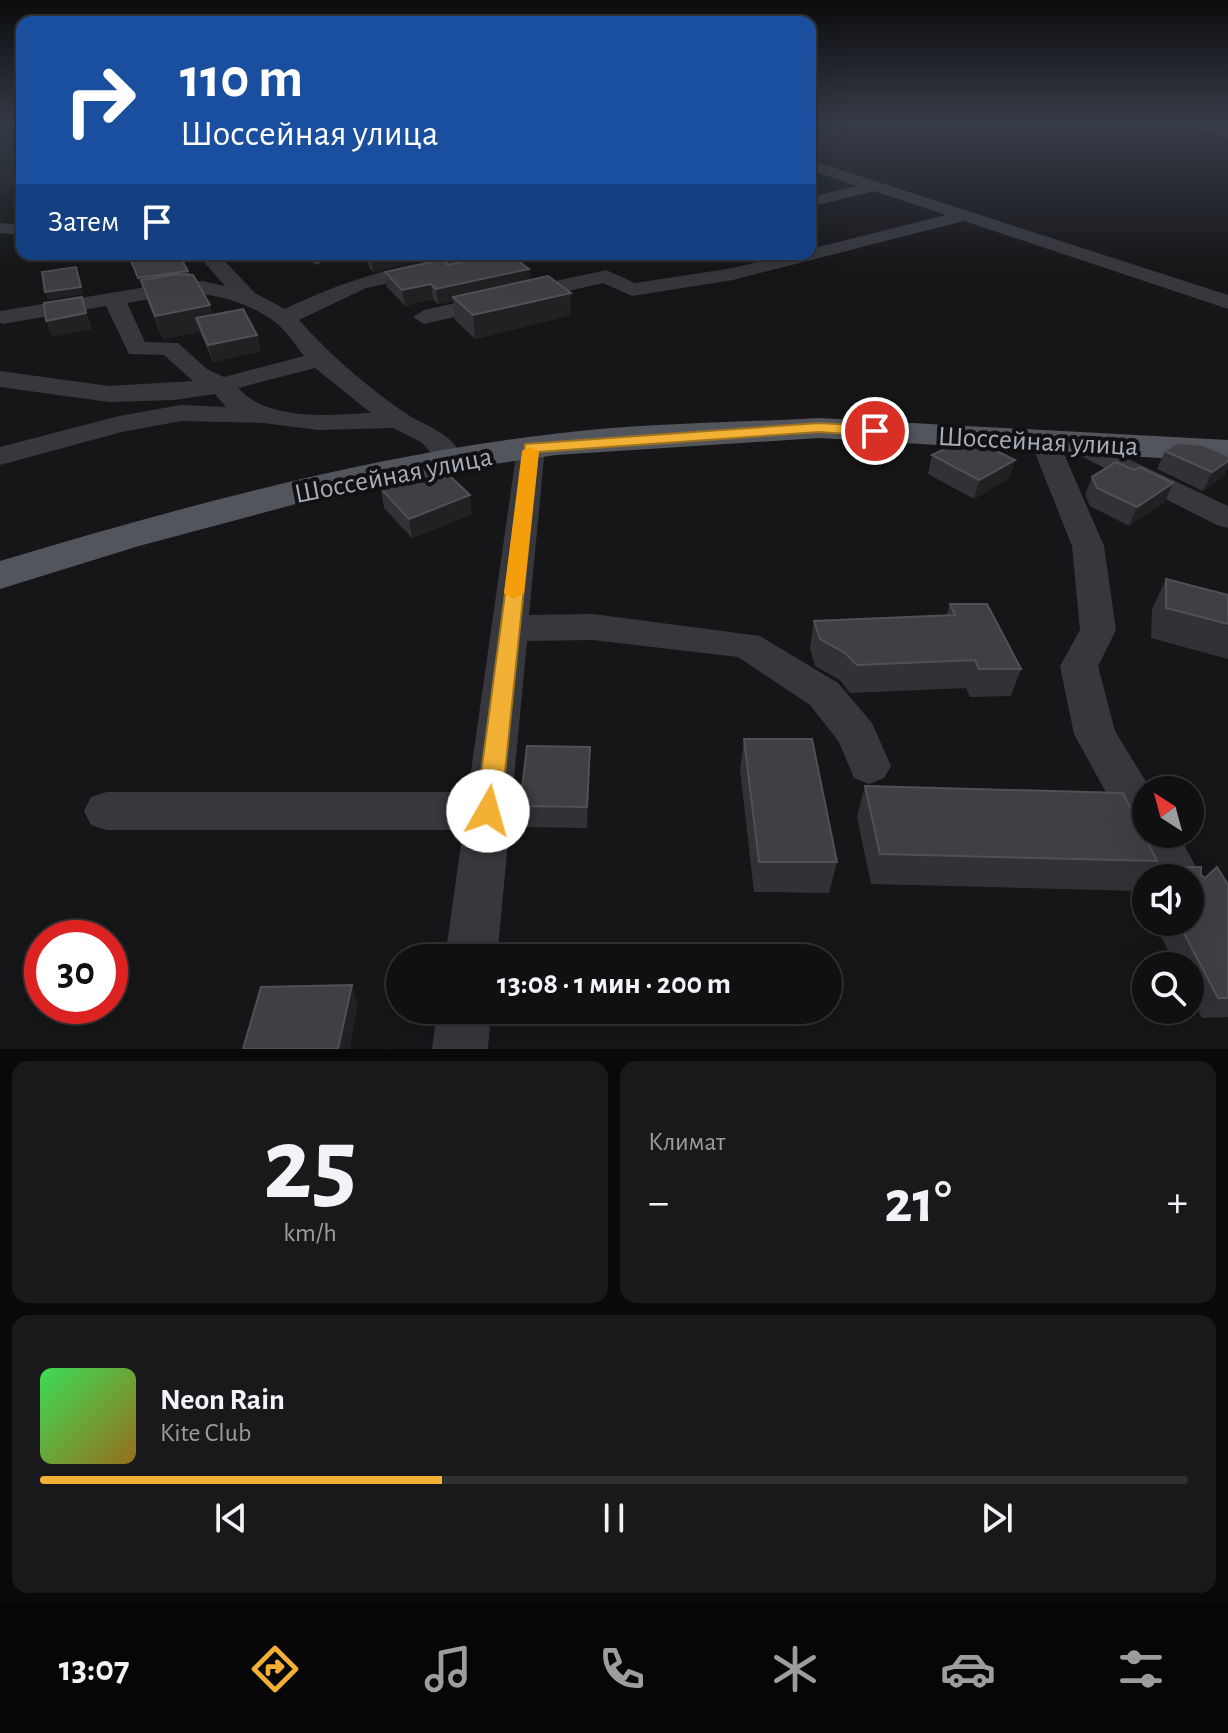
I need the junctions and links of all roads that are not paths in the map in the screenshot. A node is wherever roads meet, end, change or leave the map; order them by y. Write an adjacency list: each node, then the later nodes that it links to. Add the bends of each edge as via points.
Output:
1 (829, 173): 2 (street)
2 (875, 186): 3 (street); 4 (street)
3 (816, 201)
4 (968, 215): 5 (street); 12 (street)
5 (816, 253)
6 (212, 260): 9 (street); 11 (street)
7 (471, 260): 15 (street, via 360,283)
8 (789, 260): 14 (street, via 632,290 606,276)
9 (184, 287): 10 (street); 11 (street)
10 (113, 297): 13 (street); 18 (street, via 137,349 170,348 198,374)
11 (247, 298): 15 (street)
12 (1228, 302)
13 (3, 317)
14 (424, 317)
15 (285, 318): 16 (street)
16 (320, 359): 18 (street); 20 (street)
17 (0, 379): 18 (street, via 109,394)
18 (221, 385): 19 (street, via 241,406)
19 (266, 417): 20 (street); 24 (street, via 181,413)
20 (397, 420): 25 (street, via 431,436)
21 (1059, 441): 22 (main road, Шоссейная улица, via 819,428); 23 (main road, Шоссейная улица); 26 (street); 30 (street, via 1088,546 1098,630 1079,666 1095,734)
22 (531, 448): 25 (main road, Шоссейная улица); 28 (street)
23 (1228, 451)
24 (0, 456)
25 (452, 459): 27 (main road, Шоссейная улица, via 302,491)
26 (1228, 518)
27 (0, 575)
28 (510, 628): 29 (street, via 593,627 747,645 824,694 857,735); 32 (street)
29 (869, 766)
30 (1132, 798)
31 (107, 811): 32 (street)
32 (488, 811): 33 (street)
33 (473, 944)
34 (463, 1024): 35 (street)
35 (460, 1049)

